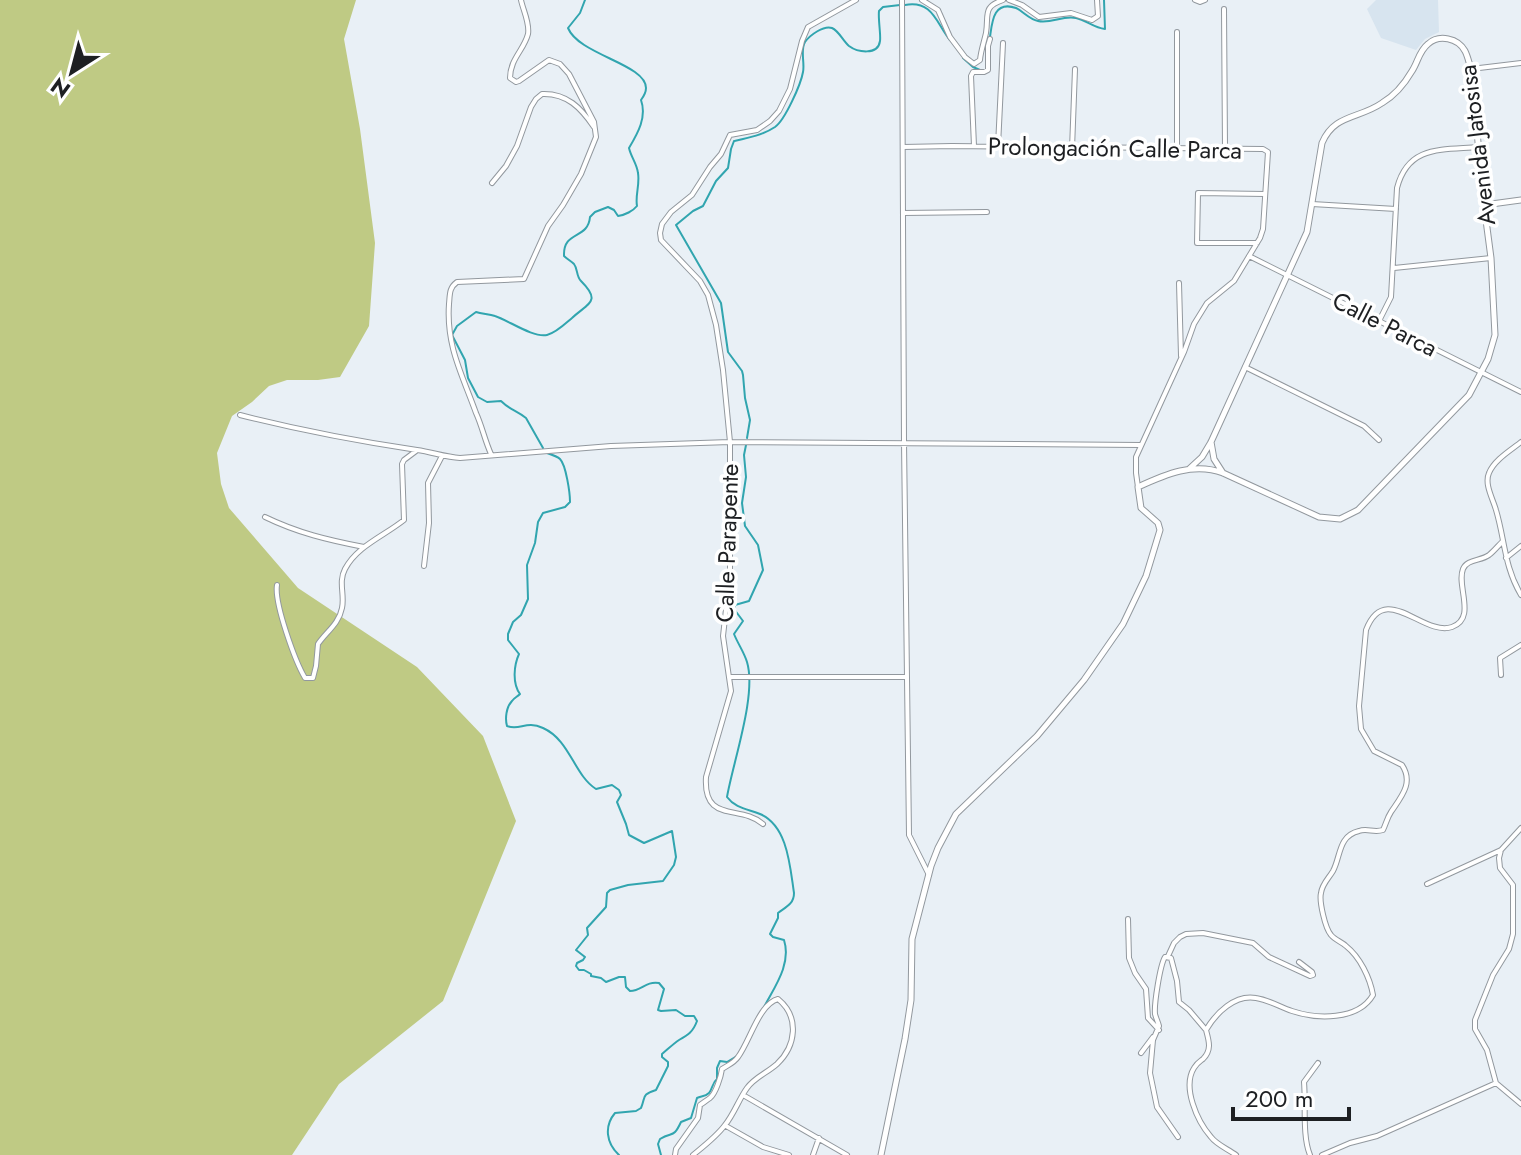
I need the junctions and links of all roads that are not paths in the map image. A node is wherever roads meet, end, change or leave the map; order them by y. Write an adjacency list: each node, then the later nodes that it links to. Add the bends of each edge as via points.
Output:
1 (521, 0): 16 (street, via 528,29 510,78 519,81 549,60 560,64)
2 (856, 0): 45 (street, Calle Parapente, via 808,27 779,111 760,129 730,135 692,195 662,224 661,240 708,295)
3 (902, 0): 19 (street)
4 (922, 0): 5 (street, via 938,10 950,37 974,64 981,58 986,14)
5 (1004, 0): 6 (street, via 1039,17 1071,13 1092,20 1098,16)
6 (1097, 0)
7 (1195, 0): 8 (street)
8 (1205, 0)
9 (1224, 9): 23 (street)
10 (1177, 32): 22 (street)
11 (990, 39): 17 (street, via 988,70 971,76)
12 (1003, 43): 18 (street)
13 (1521, 63): 15 (street)
14 (1075, 69): 21 (street)
15 (1471, 69): 20 (street, Avenida Jatosisa); 27 (street, Avenida Jatosisa, via 1457,42 1442,38 1428,43 1412,73 1385,102 1333,125 1322,143)
16 (596, 129): 24 (street, via 571,101 542,94 531,107 512,157); 51 (street, via 581,174 548,226 524,279 457,282 450,290 450,343)
17 (974, 146): 18 (street, Prolongación Calle Parca); 19 (street, Prolongación Calle Parca)
18 (998, 146): 21 (street, Prolongación Calle Parca)
19 (902, 147): 31 (street)
20 (1478, 147): 28 (street, Avenida Jatosisa); 29 (street, via 1417,156 1400,174)
21 (1072, 149): 22 (street, Prolongación Calle Parca)
22 (1177, 149): 23 (street, Prolongación Calle Parca)
23 (1225, 149): 25 (street, Prolongación Calle Parca, via 1266,151)
24 (492, 183)
25 (1265, 194): 32 (street, Prolongación Calle Parca); 32 (street, via 1198,193 1197,243)
26 (1521, 200): 28 (street)
27 (1312, 204): 29 (street); 36 (street, Avenida Jatosisa, via 1307,232)
28 (1484, 205): 34 (street, Avenida Jatosisa)
29 (1396, 209): 35 (street)
30 (987, 212): 31 (street)
31 (903, 213): 46 (street)
32 (1257, 243): 33 (street, Prolongación Calle Parca)
33 (1249, 256): 36 (street, Calle Parca); 39 (street, Prolongación Calle Parca, via 1230,286 1207,303)
34 (1491, 258): 35 (street); 41 (street, Avenida Jatosisa, via 1495,335)
35 (1394, 268): 38 (street, via 1391,297)
36 (1287, 276): 38 (street, Calle Parca); 40 (street, Avenida Jatosisa)
37 (1179, 283): 39 (street)
38 (1379, 321): 41 (street, Calle Parca)
39 (1181, 357): 49 (street, Prolongación Calle Parca)
40 (1245, 367): 44 (street, via 1364,426); 47 (street, Avenida Jatosisa)
41 (1483, 373): 42 (street, Calle Parca); 54 (street, Avenida Jatosisa, via 1436,431 1358,510 1340,519 1319,517)
42 (1521, 392)
43 (240, 415): 50 (street)
44 (1379, 440)
45 (730, 442): 46 (street); 51 (street); 66 (street, Calle Parapente, via 730,574 723,636)
46 (904, 442): 49 (street); 67 (street)
47 (1211, 442): 53 (street, Avenida Jatosisa); 54 (street)
48 (1521, 442): 57 (street, via 1494,465 1487,481)
49 (1141, 445): 55 (street, Prolongación Calle Parca, via 1135,462)
50 (418, 450): 52 (street); 59 (street, via 402,464 404,520)
51 (491, 454): 52 (street)
52 (442, 456): 61 (street, via 428,483)
53 (1189, 469): 54 (street, Avenida Jatosisa); 55 (street, Avenida Jatosisa)
54 (1223, 473)
55 (1138, 487): 71 (street, via 1141,508 1160,530 1123,624 1037,736 956,814)
56 (265, 517): 59 (street, via 291,530)
57 (1502, 542): 60 (street); 77 (street, via 1463,568 1465,606 1455,625 1443,628 1390,609 1374,615 1366,630 1361,729 1374,751 1405,768 1406,787 1383,830 1360,830 1344,841 1320,896 1331,935 1351,950 1373,995 1357,1010 1328,1016 1247,997 1231,1003)
58 (1521, 546): 60 (street)
59 (364, 547): 62 (street, via 343,572 342,609 319,641 313,678 303,676 297,661)
60 (1506, 558): 63 (street)
61 (424, 566)
62 (277, 585)
63 (1521, 595)
64 (1521, 645): 65 (street, via 1500,658)
65 (1501, 675)
66 (730, 677): 67 (street); 68 (street, Calle Parapente, via 706,790 716,807)
67 (907, 677): 71 (street, via 909,835)
68 (763, 824)
69 (1521, 828): 70 (street)
70 (1501, 850): 72 (street); 81 (street, via 1500,868 1513,885 1513,934 1475,1020)
71 (929, 875): 92 (street, via 912,939 911,1000)
72 (1427, 884)
73 (1128, 919): 76 (street, via 1129,958 1146,989 1148,1018)
74 (1168, 956): 75 (street, via 1180,937 1203,933 1253,943 1269,957 1313,975); 76 (street, via 1159,971); 77 (street, via 1179,1002)
75 (1299, 962)
76 (1159, 1030): 78 (street)
77 (1206, 1030): 93 (street, via 1209,1051 1194,1067 1190,1095 1211,1138)
78 (1154, 1035): 79 (street); 85 (street, via 1149,1069 1157,1107)
79 (1141, 1053)
80 (1318, 1063): 94 (street, via 1304,1082)
81 (1496, 1083): 83 (street); 95 (street)
82 (743, 1095): 84 (street); 86 (street); 87 (street, via 781,1060 790,1043 793,1019 778,999 763,1011 737,1059 722,1069 713,1095 700,1105 698,1118)
83 (1521, 1104)
84 (725, 1125): 88 (street); 89 (street)
85 (1178, 1137)
86 (819, 1138): 90 (street); 91 (street)
87 (675, 1155)
88 (693, 1155)
89 (789, 1155)
90 (813, 1155)
91 (847, 1155)
92 (881, 1155)
93 (1236, 1155)
94 (1310, 1155)
95 (1322, 1155)

